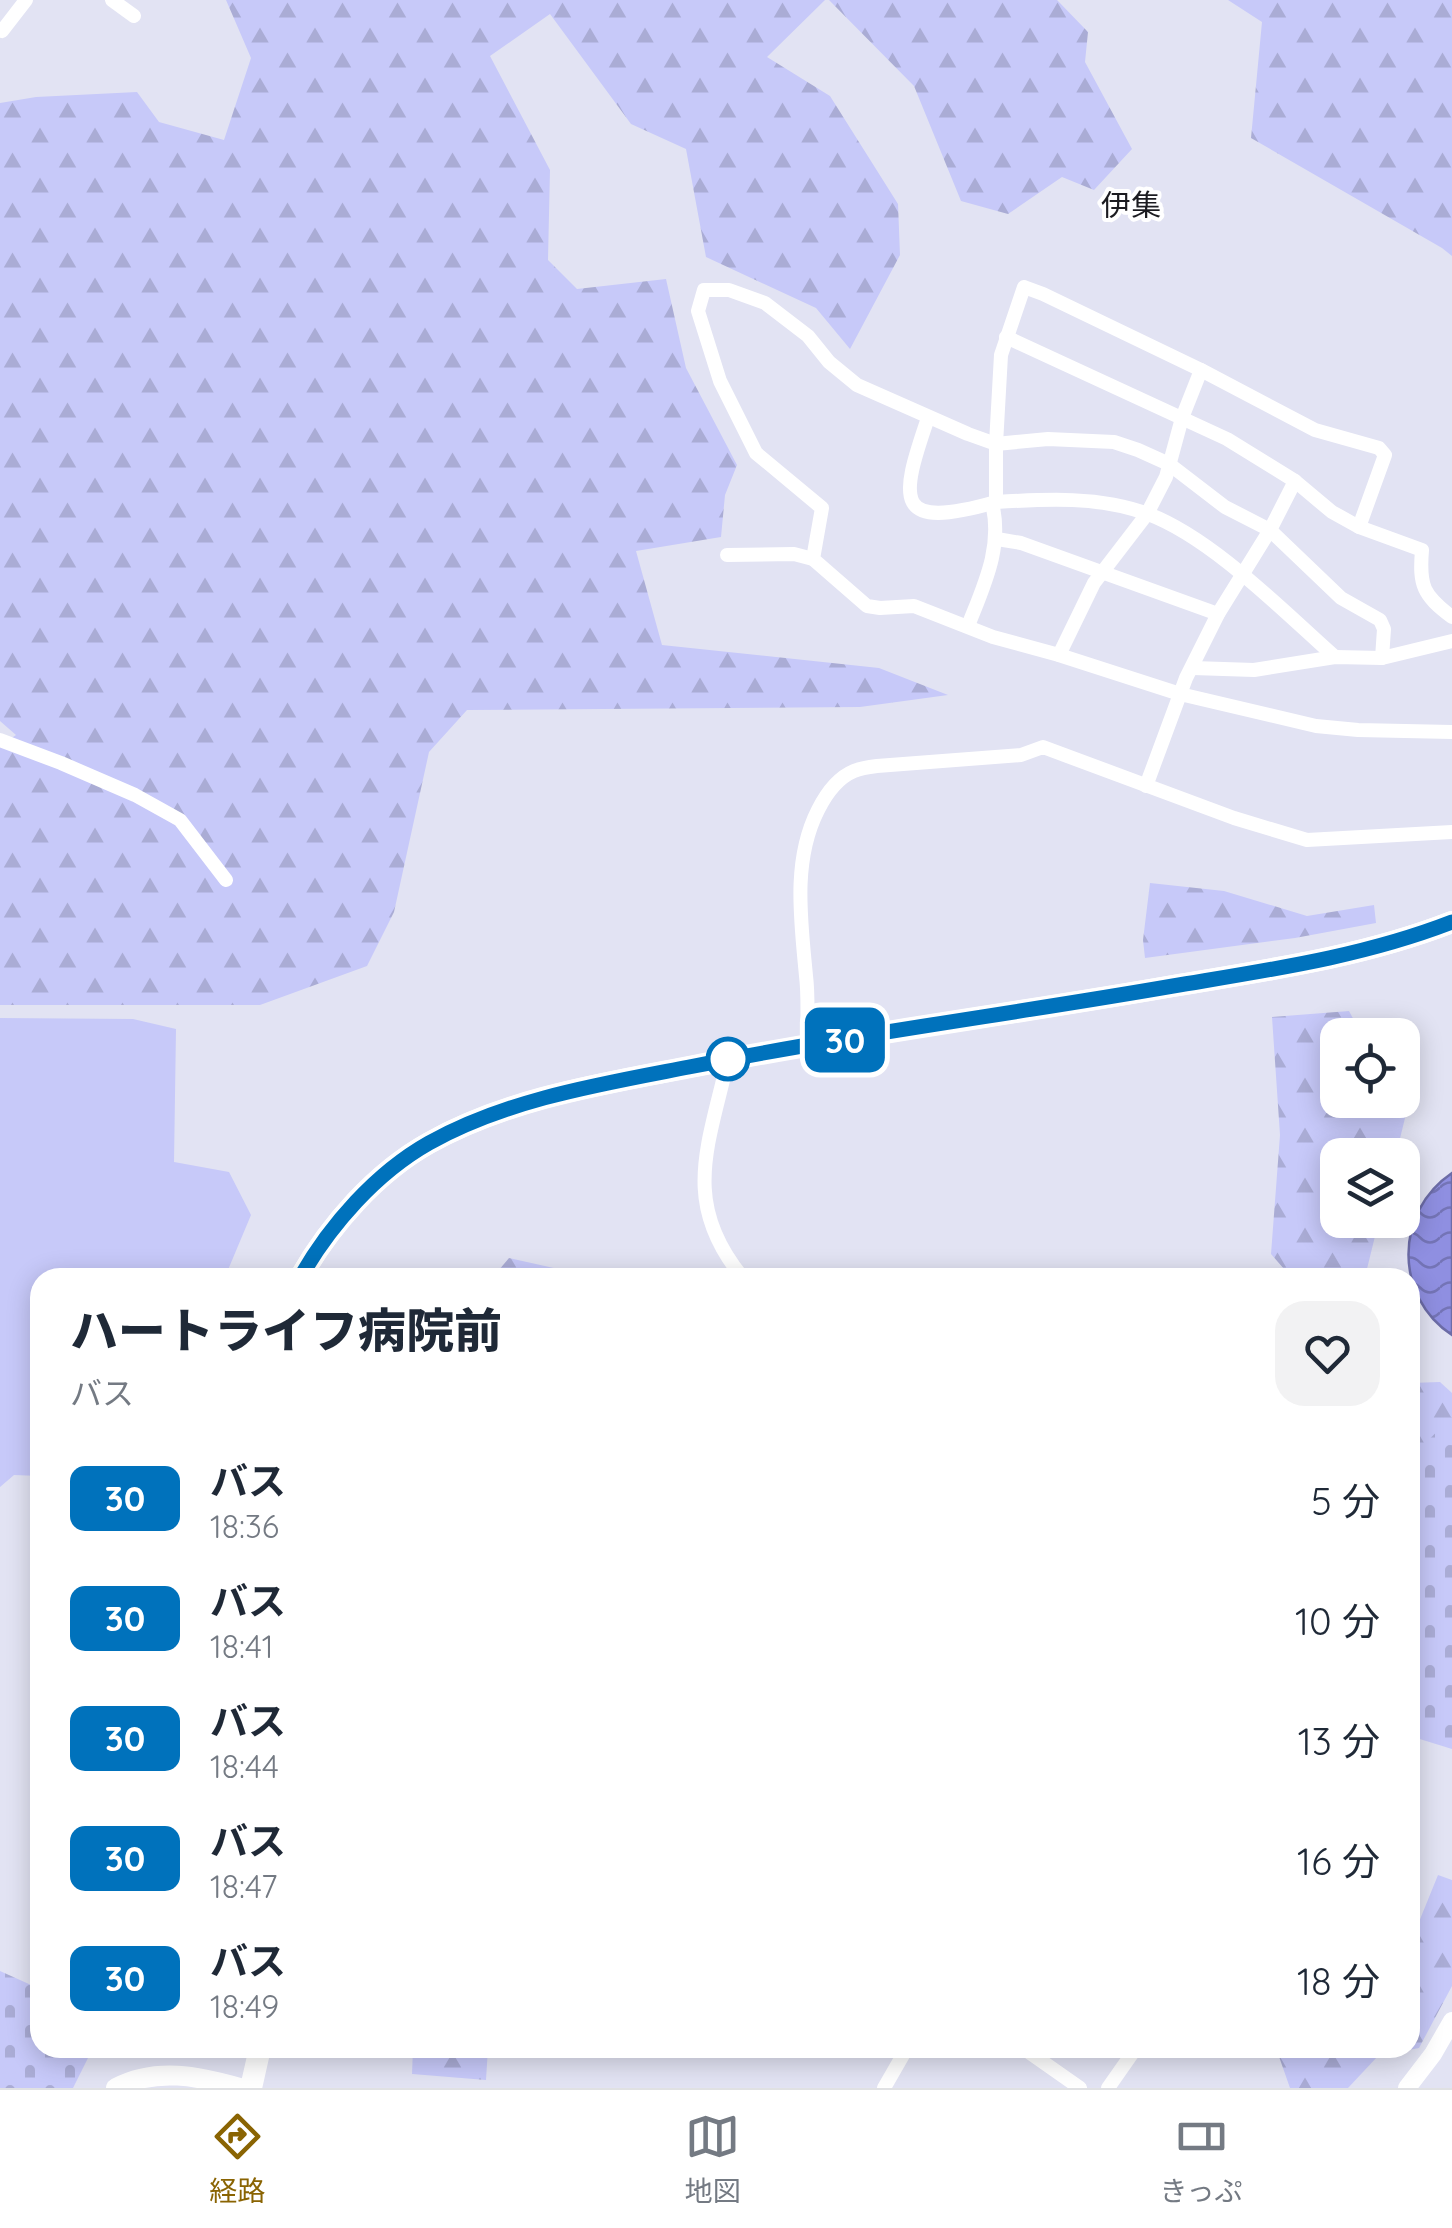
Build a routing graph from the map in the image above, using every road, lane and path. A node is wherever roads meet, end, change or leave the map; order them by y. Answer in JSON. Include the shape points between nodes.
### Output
{"nodes":[{"id":1,"x":26,"y":0,"type":"edge"},
{"id":2,"x":112,"y":0,"type":"edge"},
{"id":3,"x":134,"y":16,"type":"dead end"},
{"id":4,"x":0,"y":30,"type":"edge"},
{"id":5,"x":1006,"y":337,"type":"junction"},
{"id":6,"x":1201,"y":370,"type":"junction"},
{"id":7,"x":928,"y":418,"type":"junction"},
{"id":8,"x":1182,"y":418,"type":"junction"},
{"id":9,"x":996,"y":444,"type":"junction"},
{"id":10,"x":1169,"y":464,"type":"junction"},
{"id":11,"x":1295,"y":481,"type":"junction"},
{"id":12,"x":994,"y":502,"type":"junction"},
{"id":13,"x":1147,"y":514,"type":"junction"},
{"id":14,"x":1359,"y":528,"type":"junction"},
{"id":15,"x":1270,"y":530,"type":"junction"},
{"id":16,"x":997,"y":539,"type":"junction"},
{"id":17,"x":727,"y":555,"type":"dead end"},
{"id":18,"x":813,"y":559,"type":"junction"},
{"id":19,"x":1102,"y":573,"type":"junction"},
{"id":20,"x":1242,"y":575,"type":"junction"},
{"id":21,"x":1218,"y":614,"type":"junction"},
{"id":22,"x":1452,"y":617,"type":"edge"},
{"id":23,"x":968,"y":626,"type":"junction"},
{"id":24,"x":1452,"y":641,"type":"edge"},
{"id":25,"x":1059,"y":655,"type":"junction"},
{"id":26,"x":1335,"y":657,"type":"junction"},
{"id":27,"x":1382,"y":658,"type":"junction"},
{"id":28,"x":1193,"y":668,"type":"junction"},
{"id":29,"x":1180,"y":694,"type":"junction"},
{"id":30,"x":1452,"y":732,"type":"edge"},
{"id":31,"x":0,"y":740,"type":"edge"},
{"id":32,"x":1146,"y":786,"type":"junction"},
{"id":33,"x":1452,"y":832,"type":"edge"},
{"id":34,"x":226,"y":880,"type":"dead end"},
{"id":35,"x":1452,"y":922,"type":"edge"},
{"id":36,"x":809,"y":1046,"type":"junction"},
{"id":37,"x":728,"y":1059,"type":"junction"},
{"id":38,"x":307,"y":1268,"type":"edge"},
{"id":39,"x":736,"y":1268,"type":"edge"},
{"id":40,"x":1452,"y":2021,"type":"edge"},
{"id":41,"x":258,"y":2058,"type":"edge"},
{"id":42,"x":901,"y":2058,"type":"edge"},
{"id":43,"x":1037,"y":2058,"type":"edge"},
{"id":44,"x":1129,"y":2058,"type":"edge"},
{"id":45,"x":116,"y":2088,"type":"edge"},
{"id":46,"x":240,"y":2088,"type":"edge"},
{"id":47,"x":251,"y":2088,"type":"edge"},
{"id":48,"x":884,"y":2088,"type":"edge"},
{"id":49,"x":1080,"y":2088,"type":"edge"},
{"id":50,"x":1108,"y":2088,"type":"edge"},
{"id":51,"x":1407,"y":2088,"type":"edge"}],
"edges":[{"from":1,"to":4,"type":"street"},
{"from":2,"to":3,"type":"street"},
{"from":5,"to":6,"type":"street","via":[[1024,287]]},
{"from":5,"to":8,"type":"street"},
{"from":5,"to":9,"type":"street"},
{"from":6,"to":8,"type":"street"},
{"from":6,"to":14,"type":"street","via":[[1315,430],[1378,448],[1385,455]]},
{"from":7,"to":9,"type":"street"},
{"from":7,"to":12,"type":"street","via":[[914,456],[914,506],[934,514]]},
{"from":7,"to":18,"type":"street","via":[[856,385],[765,303],[728,290],[704,290],[698,311],[720,381],[756,454],[822,508]]},
{"from":8,"to":10,"type":"street"},
{"from":8,"to":11,"type":"street"},
{"from":9,"to":10,"type":"street","via":[[1114,442]]},
{"from":9,"to":12,"type":"street"},
{"from":10,"to":13,"type":"street"},
{"from":10,"to":15,"type":"street"},
{"from":11,"to":14,"type":"street"},
{"from":11,"to":15,"type":"street"},
{"from":12,"to":13,"type":"street","via":[[1089,501]]},
{"from":12,"to":16,"type":"street"},
{"from":13,"to":19,"type":"street"},
{"from":13,"to":20,"type":"street","via":[[1179,528]]},
{"from":14,"to":22,"type":"street","via":[[1422,550],[1424,590]]},
{"from":15,"to":20,"type":"street"},
{"from":15,"to":27,"type":"street","via":[[1341,598],[1380,620]]},
{"from":16,"to":19,"type":"street"},
{"from":16,"to":23,"type":"street"},
{"from":17,"to":18,"type":"street"},
{"from":18,"to":23,"type":"street","via":[[867,606],[914,606]]},
{"from":19,"to":21,"type":"street"},
{"from":19,"to":25,"type":"street"},
{"from":20,"to":21,"type":"street"},
{"from":20,"to":26,"type":"street"},
{"from":21,"to":28,"type":"street"},
{"from":23,"to":25,"type":"street"},
{"from":24,"to":27,"type":"street"},
{"from":25,"to":29,"type":"street"},
{"from":26,"to":27,"type":"street"},
{"from":26,"to":28,"type":"street","via":[[1254,670]]},
{"from":28,"to":29,"type":"street"},
{"from":29,"to":30,"type":"street","via":[[1316,726]]},
{"from":29,"to":32,"type":"street"},
{"from":31,"to":34,"type":"street","via":[[180,820]]},
{"from":32,"to":33,"type":"street","via":[[1307,840]]},
{"from":32,"to":36,"type":"street","via":[[1043,747],[876,766],[843,778],[826,792],[810,826],[800,871]]},
{"from":35,"to":36,"type":"highway","via":[[1368,950]]},
{"from":36,"to":37,"type":"highway"},
{"from":37,"to":38,"type":"highway","via":[[528,1102],[458,1128],[400,1162],[364,1194]]},
{"from":37,"to":39,"type":"street","via":[[705,1155],[703,1194],[713,1235]]},
{"from":40,"to":51,"type":"street"},
{"from":41,"to":47,"type":"highway"},
{"from":42,"to":48,"type":"street"},
{"from":43,"to":49,"type":"street"},
{"from":44,"to":50,"type":"street"},
{"from":45,"to":46,"type":"main road","via":[[173,2075]]}]}
